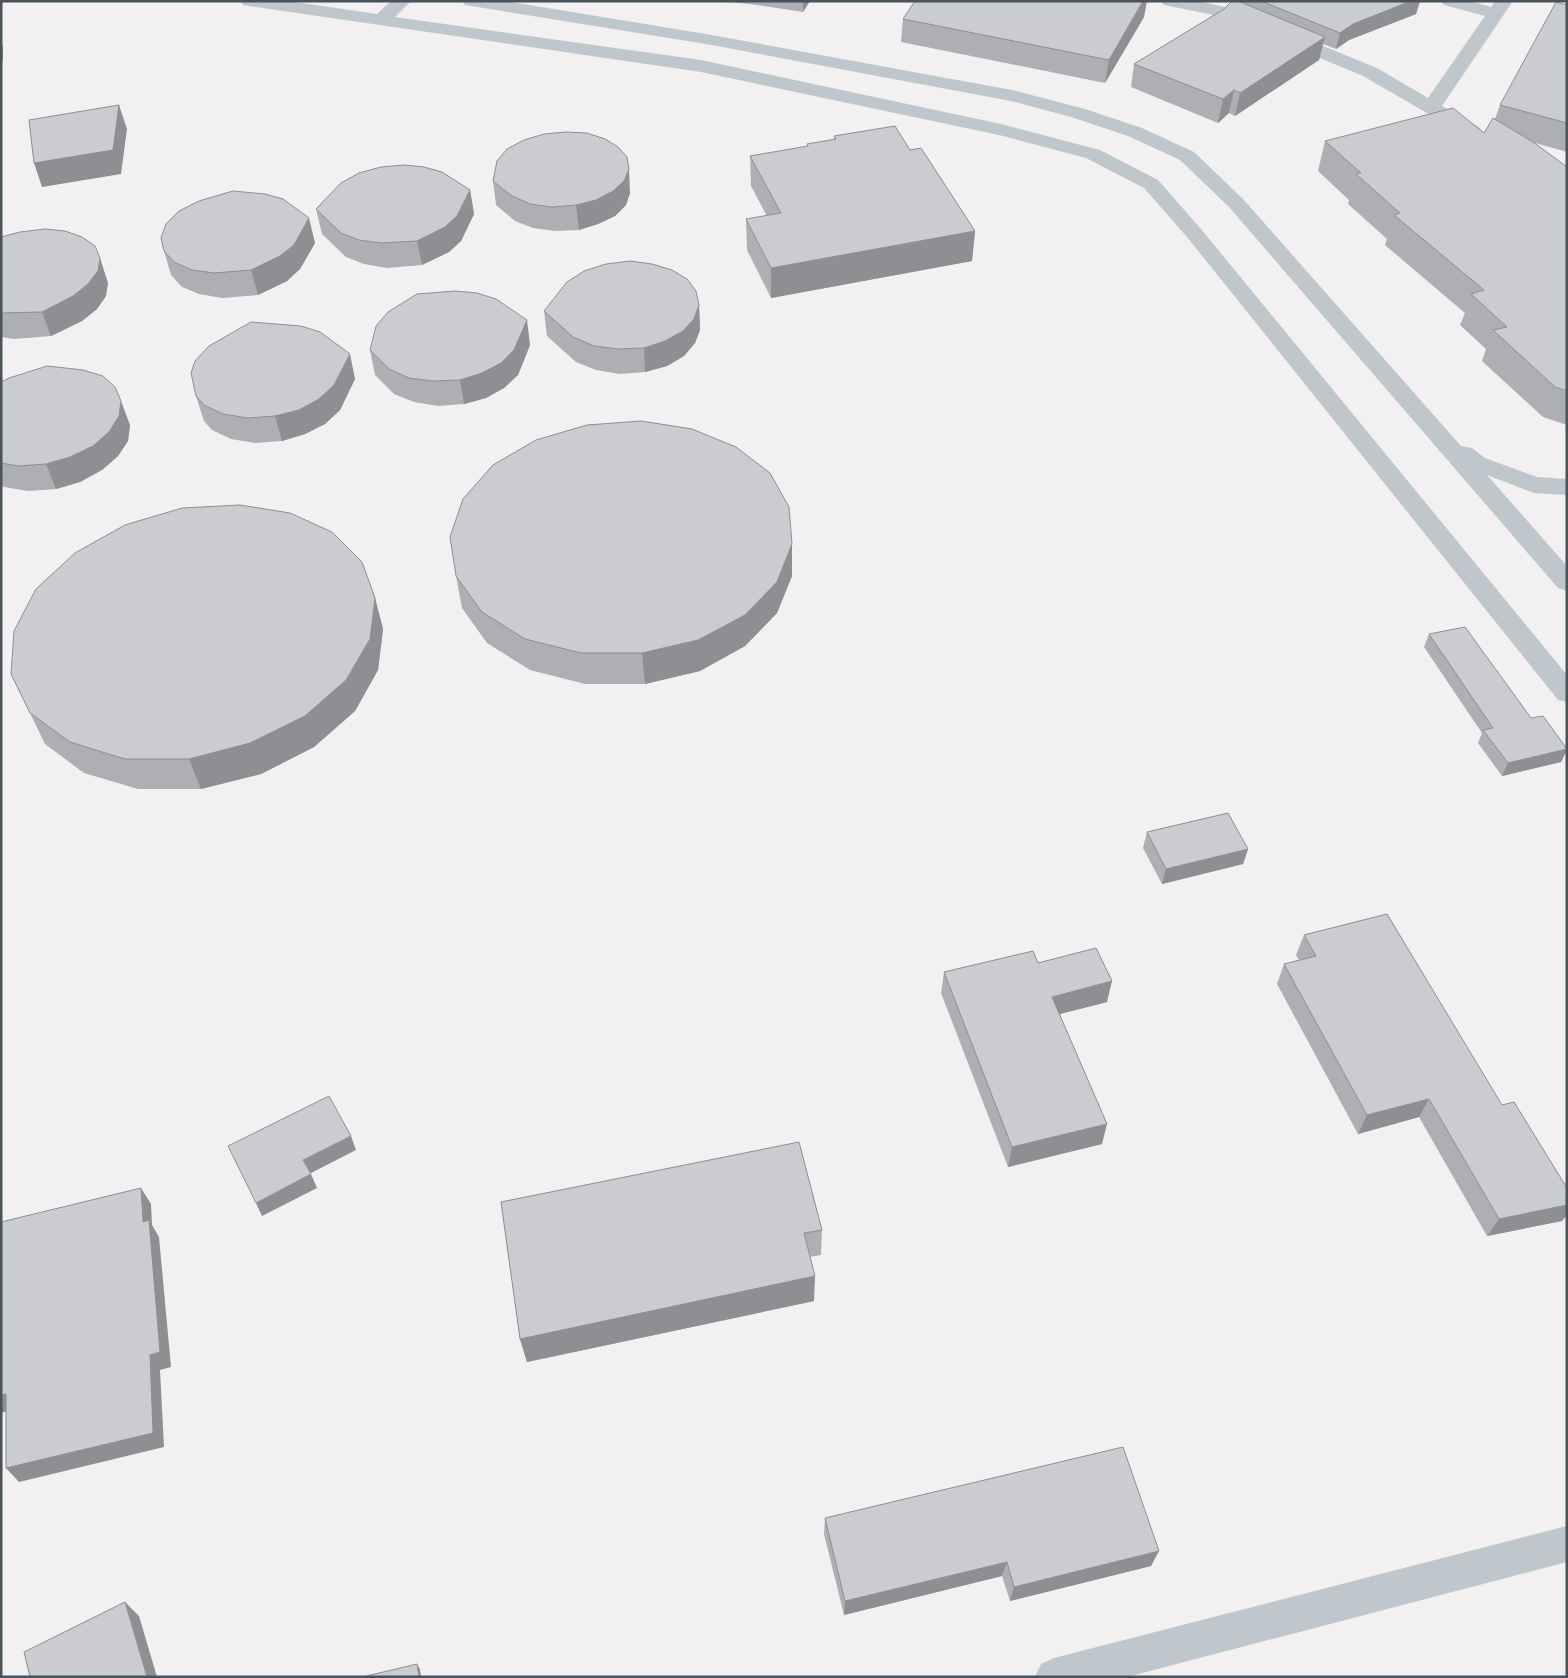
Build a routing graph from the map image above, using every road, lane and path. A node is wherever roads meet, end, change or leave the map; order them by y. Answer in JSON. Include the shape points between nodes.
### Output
{"nodes":[{"id":1,"x":249,"y":1,"type":"edge"},
{"id":2,"x":402,"y":1,"type":"edge"},
{"id":3,"x":471,"y":1,"type":"edge"},
{"id":4,"x":1170,"y":1,"type":"edge"},
{"id":5,"x":1450,"y":1,"type":"edge"},
{"id":6,"x":1228,"y":7,"type":"edge"},
{"id":7,"x":1500,"y":7,"type":"edge"},
{"id":8,"x":381,"y":20,"type":"junction"},
{"id":9,"x":1432,"y":106,"type":"junction"},
{"id":10,"x":1491,"y":142,"type":"edge"},
{"id":11,"x":1440,"y":435,"type":"junction"},
{"id":12,"x":1567,"y":487,"type":"edge"},
{"id":13,"x":1567,"y":582,"type":"edge"},
{"id":14,"x":1567,"y":693,"type":"edge"},
{"id":15,"x":1567,"y":1544,"type":"edge"},
{"id":16,"x":1054,"y":1677,"type":"edge"}],
"edges":[{"from":1,"to":8,"type":"street"},
{"from":2,"to":8,"type":"street"},
{"from":3,"to":11,"type":"street","via":[[706,39],[1012,96],[1135,132],[1187,156],[1236,203]]},
{"from":4,"to":6,"type":"street"},
{"from":5,"to":7,"type":"street"},
{"from":6,"to":9,"type":"street","via":[[1370,72]]},
{"from":7,"to":9,"type":"street"},
{"from":8,"to":14,"type":"street","via":[[701,66],[1001,130],[1093,154],[1151,184],[1200,240]]},
{"from":9,"to":10,"type":"street"},
{"from":11,"to":12,"type":"street","via":[[1478,463],[1534,486]]},
{"from":11,"to":13,"type":"street"},
{"from":15,"to":16,"type":"street"}]}
